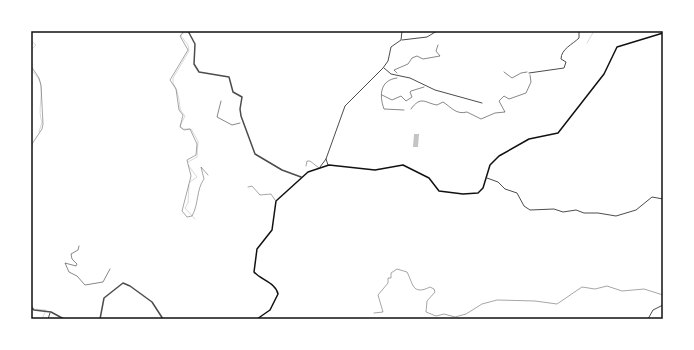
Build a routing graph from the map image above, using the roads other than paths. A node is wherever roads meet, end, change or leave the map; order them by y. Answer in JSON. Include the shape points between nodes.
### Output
{"nodes":[{"id":1,"x":184,"y":31,"type":"edge"},
{"id":2,"x":188,"y":31,"type":"edge"},
{"id":3,"x":402,"y":31,"type":"edge"},
{"id":4,"x":437,"y":31,"type":"edge"},
{"id":5,"x":579,"y":31,"type":"edge"},
{"id":6,"x":663,"y":33,"type":"edge"},
{"id":7,"x":401,"y":40,"type":"junction"},
{"id":8,"x":31,"y":47,"type":"edge"},
{"id":9,"x":31,"y":57,"type":"edge"},
{"id":10,"x":31,"y":66,"type":"edge"},
{"id":11,"x":383,"y":68,"type":"junction"},
{"id":12,"x":529,"y":73,"type":"road end"},
{"id":13,"x":482,"y":103,"type":"dead end"},
{"id":14,"x":31,"y":156,"type":"edge"},
{"id":15,"x":326,"y":159,"type":"junction"},
{"id":16,"x":329,"y":165,"type":"junction"},
{"id":17,"x":306,"y":166,"type":"dead end"},
{"id":18,"x":319,"y":168,"type":"junction"},
{"id":19,"x":208,"y":175,"type":"dead end"},
{"id":20,"x":301,"y":177,"type":"junction"},
{"id":21,"x":486,"y":178,"type":"junction"},
{"id":22,"x":248,"y":187,"type":"dead end"},
{"id":23,"x":663,"y":199,"type":"edge"},
{"id":24,"x":276,"y":202,"type":"junction"},
{"id":25,"x":663,"y":295,"type":"edge"},
{"id":26,"x":663,"y":305,"type":"edge"},
{"id":27,"x":31,"y":307,"type":"edge"},
{"id":28,"x":51,"y":312,"type":"junction"},
{"id":29,"x":374,"y":313,"type":"dead end"},
{"id":30,"x":48,"y":319,"type":"edge"},
{"id":31,"x":64,"y":319,"type":"edge"},
{"id":32,"x":100,"y":319,"type":"edge"},
{"id":33,"x":163,"y":319,"type":"edge"},
{"id":34,"x":257,"y":319,"type":"edge"},
{"id":35,"x":648,"y":319,"type":"edge"}],
"edges":[{"from":1,"to":19,"type":"lane","via":[[180,36],[188,50],[170,80],[176,89],[179,110],[183,116],[180,127],[190,130],[197,144],[196,155],[187,160],[191,176],[182,211],[187,217],[193,214],[199,195],[199,185],[204,179],[201,167]]},
{"from":2,"to":20,"type":"street","via":[[195,44],[194,64],[197,70],[203,74],[229,77],[233,92],[242,97],[241,116],[255,154],[282,170]]},
{"from":3,"to":7,"type":"street"},
{"from":4,"to":7,"type":"street","via":[[427,37]]},
{"from":5,"to":12,"type":"street","via":[[579,38],[567,47],[561,56],[566,62],[564,68]]},
{"from":6,"to":21,"type":"main road","via":[[619,46],[608,68],[558,133],[529,139],[499,156],[490,165]]},
{"from":7,"to":11,"type":"street","via":[[391,47],[388,61]]},
{"from":8,"to":9,"type":"lane"},
{"from":10,"to":14,"type":"lane","via":[[40,78],[43,119],[42,129],[32,144]]},
{"from":11,"to":13,"type":"street","via":[[391,74],[437,91]]},
{"from":11,"to":15,"type":"street","via":[[345,106]]},
{"from":15,"to":16,"type":"street"},
{"from":15,"to":18,"type":"street"},
{"from":16,"to":18,"type":"main road"},
{"from":16,"to":21,"type":"main road","via":[[375,170],[406,166],[429,178],[439,191],[463,194],[478,193],[483,188]]},
{"from":17,"to":18,"type":"lane","via":[[307,161],[310,161]]},
{"from":18,"to":20,"type":"main road"},
{"from":20,"to":24,"type":"main road"},
{"from":21,"to":23,"type":"street","via":[[498,182],[506,190],[517,193],[524,206],[530,210],[573,210],[616,216],[636,210],[652,196]]},
{"from":22,"to":24,"type":"lane","via":[[252,186],[260,195],[271,194]]},
{"from":24,"to":34,"type":"main road","via":[[272,230],[259,244],[254,267],[257,276],[274,286],[278,294],[270,310]]},
{"from":25,"to":29,"type":"lane","via":[[644,290],[622,291],[607,286],[595,289],[582,287],[555,305],[535,301],[497,300],[454,317],[446,314],[432,316],[426,312],[426,304],[435,292],[434,289],[417,289],[412,285],[407,272],[397,269],[391,273],[391,278],[388,278],[388,283],[378,296],[383,312]]},
{"from":26,"to":35,"type":"street","via":[[653,310]]},
{"from":27,"to":28,"type":"street","via":[[34,310]]},
{"from":28,"to":30,"type":"street"},
{"from":28,"to":31,"type":"street"},
{"from":32,"to":33,"type":"street","via":[[104,298],[123,283],[152,302]]}]}
